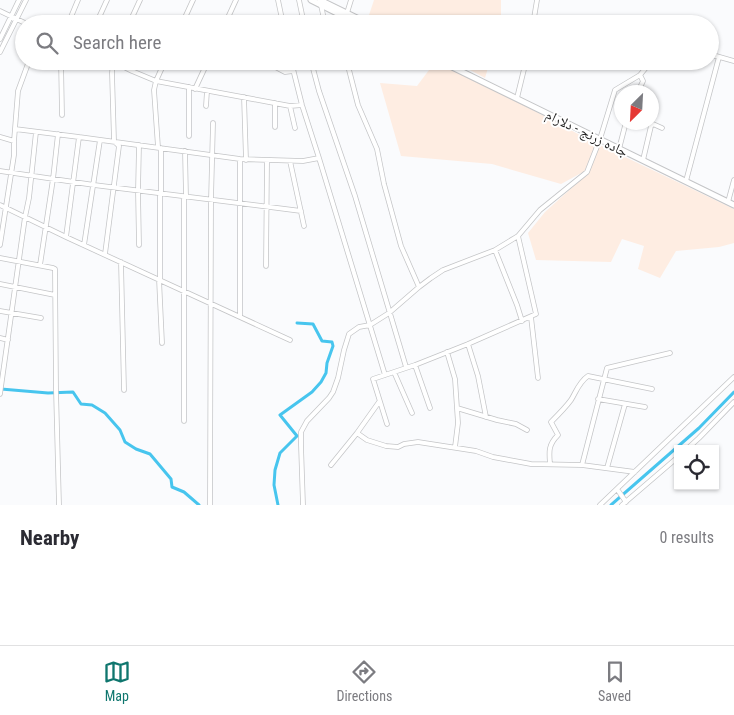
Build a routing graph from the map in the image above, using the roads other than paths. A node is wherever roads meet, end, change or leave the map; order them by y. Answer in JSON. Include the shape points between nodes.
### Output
{"nodes":[{"id":1,"x":19,"y":0,"type":"edge"},
{"id":2,"x":26,"y":0,"type":"edge"},
{"id":3,"x":78,"y":0,"type":"edge"},
{"id":4,"x":107,"y":0,"type":"edge"},
{"id":5,"x":140,"y":0,"type":"edge"},
{"id":6,"x":193,"y":0,"type":"edge"},
{"id":7,"x":236,"y":0,"type":"edge"},
{"id":8,"x":278,"y":0,"type":"edge"},
{"id":9,"x":300,"y":0,"type":"edge"},
{"id":10,"x":311,"y":0,"type":"edge"},
{"id":11,"x":351,"y":0,"type":"edge"},
{"id":12,"x":537,"y":0,"type":"edge"},
{"id":13,"x":320,"y":3,"type":"edge"},
{"id":14,"x":0,"y":11,"type":"edge"},
{"id":15,"x":347,"y":13,"type":"junction"},
{"id":16,"x":18,"y":15,"type":"edge"},
{"id":17,"x":72,"y":15,"type":"edge"},
{"id":18,"x":100,"y":15,"type":"edge"},
{"id":19,"x":133,"y":15,"type":"edge"},
{"id":20,"x":186,"y":15,"type":"edge"},
{"id":21,"x":229,"y":15,"type":"edge"},
{"id":22,"x":281,"y":15,"type":"edge"},
{"id":23,"x":302,"y":15,"type":"edge"},
{"id":24,"x":342,"y":15,"type":"edge"},
{"id":25,"x":351,"y":15,"type":"edge"},
{"id":26,"x":534,"y":15,"type":"edge"},
{"id":27,"x":11,"y":17,"type":"junction"},
{"id":28,"x":15,"y":19,"type":"edge"},
{"id":29,"x":15,"y":21,"type":"edge"},
{"id":30,"x":0,"y":39,"type":"edge"},
{"id":31,"x":0,"y":52,"type":"edge"},
{"id":32,"x":719,"y":57,"type":"edge"},
{"id":33,"x":734,"y":61,"type":"edge"},
{"id":34,"x":26,"y":70,"type":"edge"},
{"id":35,"x":61,"y":70,"type":"edge"},
{"id":36,"x":112,"y":70,"type":"edge"},
{"id":37,"x":131,"y":70,"type":"edge"},
{"id":38,"x":161,"y":70,"type":"edge"},
{"id":39,"x":204,"y":70,"type":"edge"},
{"id":40,"x":282,"y":70,"type":"edge"},
{"id":41,"x":313,"y":70,"type":"edge"},
{"id":42,"x":349,"y":70,"type":"edge"},
{"id":43,"x":459,"y":70,"type":"edge"},
{"id":44,"x":524,"y":70,"type":"edge"},
{"id":45,"x":644,"y":70,"type":"edge"},
{"id":46,"x":716,"y":70,"type":"edge"},
{"id":47,"x":293,"y":71,"type":"joint"},
{"id":48,"x":640,"y":75,"type":"junction"},
{"id":49,"x":156,"y":81,"type":"junction"},
{"id":50,"x":641,"y":85,"type":"edge"},
{"id":51,"x":189,"y":87,"type":"junction"},
{"id":52,"x":195,"y":88,"type":"junction"},
{"id":53,"x":207,"y":91,"type":"junction"},
{"id":54,"x":244,"y":97,"type":"junction"},
{"id":55,"x":517,"y":98,"type":"junction"},
{"id":56,"x":275,"y":103,"type":"junction"},
{"id":57,"x":302,"y":105,"type":"junction"},
{"id":58,"x":206,"y":106,"type":"dead end"},
{"id":59,"x":290,"y":106,"type":"junction"},
{"id":60,"x":62,"y":115,"type":"dead end"},
{"id":61,"x":214,"y":123,"type":"dead end"},
{"id":62,"x":275,"y":127,"type":"dead end"},
{"id":63,"x":295,"y":128,"type":"dead end"},
{"id":64,"x":662,"y":128,"type":"dead end"},
{"id":65,"x":15,"y":129,"type":"junction"},
{"id":66,"x":624,"y":130,"type":"edge"},
{"id":67,"x":36,"y":132,"type":"junction"},
{"id":68,"x":58,"y":134,"type":"junction"},
{"id":69,"x":189,"y":136,"type":"dead end"},
{"id":70,"x":0,"y":137,"type":"edge"},
{"id":71,"x":79,"y":137,"type":"junction"},
{"id":72,"x":600,"y":139,"type":"junction"},
{"id":73,"x":100,"y":140,"type":"junction"},
{"id":74,"x":14,"y":141,"type":"junction"},
{"id":75,"x":114,"y":142,"type":"junction"},
{"id":76,"x":139,"y":145,"type":"junction"},
{"id":77,"x":159,"y":148,"type":"junction"},
{"id":78,"x":620,"y":149,"type":"junction"},
{"id":79,"x":185,"y":151,"type":"junction"},
{"id":80,"x":212,"y":155,"type":"junction"},
{"id":81,"x":319,"y":158,"type":"junction"},
{"id":82,"x":240,"y":159,"type":"junction"},
{"id":83,"x":246,"y":160,"type":"junction"},
{"id":84,"x":643,"y":160,"type":"junction"},
{"id":85,"x":267,"y":161,"type":"junction"},
{"id":86,"x":290,"y":161,"type":"junction"},
{"id":87,"x":0,"y":172,"type":"edge"},
{"id":88,"x":10,"y":172,"type":"junction"},
{"id":89,"x":31,"y":177,"type":"junction"},
{"id":90,"x":53,"y":179,"type":"junction"},
{"id":91,"x":734,"y":180,"type":"edge"},
{"id":92,"x":686,"y":181,"type":"junction"},
{"id":93,"x":73,"y":182,"type":"junction"},
{"id":94,"x":94,"y":185,"type":"junction"},
{"id":95,"x":113,"y":187,"type":"junction"},
{"id":96,"x":138,"y":191,"type":"junction"},
{"id":97,"x":160,"y":194,"type":"junction"},
{"id":98,"x":185,"y":197,"type":"junction"},
{"id":99,"x":211,"y":200,"type":"junction"},
{"id":100,"x":239,"y":204,"type":"junction"},
{"id":101,"x":731,"y":204,"type":"edge"},
{"id":102,"x":0,"y":205,"type":"edge"},
{"id":103,"x":267,"y":206,"type":"junction"},
{"id":104,"x":6,"y":208,"type":"junction"},
{"id":105,"x":301,"y":211,"type":"junction"},
{"id":106,"x":25,"y":218,"type":"junction"},
{"id":107,"x":304,"y":226,"type":"dead end"},
{"id":108,"x":46,"y":227,"type":"junction"},
{"id":109,"x":518,"y":236,"type":"junction"},
{"id":110,"x":66,"y":237,"type":"junction"},
{"id":111,"x":0,"y":244,"type":"edge"},
{"id":112,"x":139,"y":244,"type":"dead end"},
{"id":113,"x":84,"y":245,"type":"junction"},
{"id":114,"x":495,"y":250,"type":"junction"},
{"id":115,"x":105,"y":254,"type":"junction"},
{"id":116,"x":0,"y":258,"type":"edge"},
{"id":117,"x":19,"y":262,"type":"junction"},
{"id":118,"x":121,"y":262,"type":"junction"},
{"id":119,"x":40,"y":265,"type":"junction"},
{"id":120,"x":266,"y":266,"type":"dead end"},
{"id":121,"x":160,"y":280,"type":"junction"},
{"id":122,"x":0,"y":284,"type":"edge"},
{"id":123,"x":419,"y":287,"type":"junction"},
{"id":124,"x":15,"y":288,"type":"junction"},
{"id":125,"x":184,"y":291,"type":"junction"},
{"id":126,"x":56,"y":295,"type":"junction"},
{"id":127,"x":211,"y":303,"type":"junction"},
{"id":128,"x":0,"y":312,"type":"edge"},
{"id":129,"x":389,"y":313,"type":"junction"},
{"id":130,"x":11,"y":314,"type":"junction"},
{"id":131,"x":240,"y":317,"type":"junction"},
{"id":132,"x":531,"y":317,"type":"junction"},
{"id":133,"x":41,"y":318,"type":"dead end"},
{"id":134,"x":522,"y":321,"type":"junction"},
{"id":135,"x":370,"y":325,"type":"junction"},
{"id":136,"x":0,"y":338,"type":"edge"},
{"id":137,"x":8,"y":340,"type":"junction"},
{"id":138,"x":290,"y":340,"type":"dead end"},
{"id":139,"x":162,"y":343,"type":"dead end"},
{"id":140,"x":468,"y":344,"type":"junction"},
{"id":141,"x":447,"y":352,"type":"junction"},
{"id":142,"x":670,"y":353,"type":"dead end"},
{"id":143,"x":415,"y":365,"type":"junction"},
{"id":144,"x":406,"y":368,"type":"junction"},
{"id":145,"x":394,"y":372,"type":"junction"},
{"id":146,"x":385,"y":375,"type":"junction"},
{"id":147,"x":734,"y":377,"type":"edge"},
{"id":148,"x":538,"y":378,"type":"dead end"},
{"id":149,"x":603,"y":379,"type":"junction"},
{"id":150,"x":1,"y":388,"type":"edge"},
{"id":151,"x":652,"y":389,"type":"dead end"},
{"id":152,"x":124,"y":390,"type":"dead end"},
{"id":153,"x":598,"y":398,"type":"junction"},
{"id":154,"x":380,"y":402,"type":"junction"},
{"id":155,"x":734,"y":402,"type":"edge"},
{"id":156,"x":625,"y":404,"type":"junction"},
{"id":157,"x":430,"y":408,"type":"dead end"},
{"id":158,"x":456,"y":408,"type":"junction"},
{"id":159,"x":645,"y":408,"type":"dead end"},
{"id":160,"x":412,"y":413,"type":"dead end"},
{"id":161,"x":486,"y":417,"type":"junction"},
{"id":162,"x":184,"y":421,"type":"dead end"},
{"id":163,"x":387,"y":424,"type":"dead end"},
{"id":164,"x":527,"y":430,"type":"dead end"},
{"id":165,"x":357,"y":433,"type":"junction"},
{"id":166,"x":691,"y":445,"type":"edge"},
{"id":167,"x":455,"y":447,"type":"junction"},
{"id":168,"x":674,"y":460,"type":"edge"},
{"id":169,"x":550,"y":464,"type":"junction"},
{"id":170,"x":582,"y":465,"type":"junction"},
{"id":171,"x":331,"y":466,"type":"dead end"},
{"id":172,"x":607,"y":468,"type":"junction"},
{"id":173,"x":635,"y":472,"type":"junction"},
{"id":174,"x":617,"y":490,"type":"junction"},
{"id":175,"x":624,"y":503,"type":"edge"},
{"id":176,"x":59,"y":505,"type":"edge"},
{"id":177,"x":210,"y":505,"type":"edge"},
{"id":178,"x":303,"y":505,"type":"edge"},
{"id":179,"x":600,"y":505,"type":"edge"}],
"edges":[{"from":1,"to":27,"type":"street"},
{"from":2,"to":16,"type":"street"},
{"from":3,"to":17,"type":"street"},
{"from":4,"to":18,"type":"street"},
{"from":5,"to":19,"type":"street"},
{"from":6,"to":20,"type":"street"},
{"from":7,"to":21,"type":"street"},
{"from":8,"to":22,"type":"street"},
{"from":9,"to":23,"type":"street"},
{"from":10,"to":13,"type":"highway"},
{"from":11,"to":15,"type":"street"},
{"from":12,"to":26,"type":"street"},
{"from":13,"to":15,"type":"highway"},
{"from":13,"to":24,"type":"highway"},
{"from":14,"to":27,"type":"street"},
{"from":15,"to":25,"type":"highway"},
{"from":27,"to":28,"type":"street"},
{"from":27,"to":30,"type":"street"},
{"from":29,"to":31,"type":"street"},
{"from":32,"to":33,"type":"street"},
{"from":34,"to":65,"type":"street","via":[[18,91]]},
{"from":35,"to":60,"type":"street"},
{"from":36,"to":75,"type":"street"},
{"from":37,"to":49,"type":"street"},
{"from":38,"to":49,"type":"street"},
{"from":39,"to":52,"type":"street"},
{"from":40,"to":47,"type":"street"},
{"from":41,"to":129,"type":"street"},
{"from":42,"to":123,"type":"street","via":[[358,105],[378,149],[401,246]]},
{"from":43,"to":55,"type":"highway","name":"جاده زرنج - دلارام"},
{"from":44,"to":55,"type":"street"},
{"from":45,"to":48,"type":"street"},
{"from":46,"to":92,"type":"street"},
{"from":47,"to":57,"type":"street"},
{"from":48,"to":50,"type":"street"},
{"from":48,"to":72,"type":"street","via":[[615,90]]},
{"from":49,"to":51,"type":"street"},
{"from":49,"to":77,"type":"street"},
{"from":51,"to":52,"type":"street"},
{"from":51,"to":69,"type":"street"},
{"from":52,"to":53,"type":"street"},
{"from":53,"to":54,"type":"street"},
{"from":53,"to":58,"type":"street"},
{"from":54,"to":56,"type":"street"},
{"from":54,"to":83,"type":"street"},
{"from":55,"to":72,"type":"highway","name":"جاده زرنج - دلارام"},
{"from":56,"to":59,"type":"street"},
{"from":56,"to":62,"type":"street"},
{"from":57,"to":59,"type":"street"},
{"from":57,"to":81,"type":"street"},
{"from":59,"to":63,"type":"street"},
{"from":61,"to":80,"type":"street"},
{"from":64,"to":84,"type":"street","via":[[651,126]]},
{"from":65,"to":67,"type":"street"},
{"from":65,"to":74,"type":"street"},
{"from":66,"to":78,"type":"street"},
{"from":67,"to":68,"type":"street"},
{"from":67,"to":89,"type":"street"},
{"from":68,"to":71,"type":"street"},
{"from":68,"to":90,"type":"street"},
{"from":70,"to":74,"type":"street"},
{"from":71,"to":73,"type":"street"},
{"from":71,"to":93,"type":"street"},
{"from":72,"to":78,"type":"highway","name":"جاده زرنج - دلارام"},
{"from":72,"to":109,"type":"street","via":[[587,172],[540,210]]},
{"from":73,"to":75,"type":"street"},
{"from":73,"to":94,"type":"street"},
{"from":74,"to":88,"type":"street"},
{"from":75,"to":76,"type":"street"},
{"from":75,"to":95,"type":"street","via":[[119,146]]},
{"from":76,"to":77,"type":"street"},
{"from":76,"to":96,"type":"street"},
{"from":77,"to":79,"type":"street"},
{"from":77,"to":97,"type":"street"},
{"from":78,"to":84,"type":"highway","name":"جاده زرنج - دلارام"},
{"from":79,"to":80,"type":"street"},
{"from":79,"to":98,"type":"street"},
{"from":80,"to":82,"type":"street"},
{"from":80,"to":99,"type":"street"},
{"from":81,"to":86,"type":"street"},
{"from":81,"to":135,"type":"street"},
{"from":82,"to":83,"type":"street"},
{"from":82,"to":100,"type":"street"},
{"from":83,"to":85,"type":"street"},
{"from":84,"to":92,"type":"highway","name":"جاده زرنج - دلارام"},
{"from":85,"to":86,"type":"street"},
{"from":85,"to":103,"type":"street"},
{"from":86,"to":105,"type":"street"},
{"from":87,"to":88,"type":"street"},
{"from":88,"to":89,"type":"street"},
{"from":88,"to":104,"type":"street"},
{"from":89,"to":90,"type":"street"},
{"from":89,"to":106,"type":"street"},
{"from":90,"to":93,"type":"street"},
{"from":90,"to":108,"type":"street"},
{"from":91,"to":101,"type":"street"},
{"from":92,"to":101,"type":"highway","name":"جاده زرنج - دلارام"},
{"from":93,"to":94,"type":"street"},
{"from":93,"to":110,"type":"street"},
{"from":94,"to":95,"type":"street"},
{"from":94,"to":113,"type":"street"},
{"from":95,"to":96,"type":"street"},
{"from":95,"to":115,"type":"street"},
{"from":96,"to":97,"type":"street"},
{"from":96,"to":112,"type":"street"},
{"from":97,"to":98,"type":"street"},
{"from":97,"to":121,"type":"street"},
{"from":98,"to":99,"type":"street"},
{"from":98,"to":125,"type":"street"},
{"from":99,"to":100,"type":"street"},
{"from":99,"to":127,"type":"street"},
{"from":100,"to":103,"type":"street"},
{"from":100,"to":131,"type":"street"},
{"from":102,"to":104,"type":"street"},
{"from":103,"to":105,"type":"street"},
{"from":103,"to":120,"type":"street"},
{"from":104,"to":106,"type":"street"},
{"from":104,"to":111,"type":"street"},
{"from":105,"to":107,"type":"street"},
{"from":106,"to":108,"type":"street"},
{"from":106,"to":117,"type":"street"},
{"from":108,"to":110,"type":"street"},
{"from":108,"to":119,"type":"street"},
{"from":109,"to":114,"type":"street"},
{"from":109,"to":132,"type":"street","via":[[536,313]]},
{"from":110,"to":113,"type":"street"},
{"from":113,"to":115,"type":"street"},
{"from":114,"to":123,"type":"street","via":[[443,270]]},
{"from":114,"to":134,"type":"street"},
{"from":115,"to":118,"type":"street"},
{"from":116,"to":117,"type":"street"},
{"from":117,"to":119,"type":"street"},
{"from":117,"to":124,"type":"street"},
{"from":118,"to":121,"type":"street"},
{"from":118,"to":152,"type":"street"},
{"from":119,"to":126,"type":"street","via":[[55,269]]},
{"from":121,"to":125,"type":"street"},
{"from":121,"to":139,"type":"street"},
{"from":122,"to":124,"type":"street"},
{"from":123,"to":129,"type":"street"},
{"from":124,"to":126,"type":"street"},
{"from":124,"to":130,"type":"street"},
{"from":125,"to":127,"type":"street"},
{"from":125,"to":162,"type":"street"},
{"from":126,"to":176,"type":"street"},
{"from":127,"to":131,"type":"street"},
{"from":127,"to":177,"type":"street"},
{"from":128,"to":130,"type":"street"},
{"from":129,"to":135,"type":"street"},
{"from":129,"to":144,"type":"street"},
{"from":130,"to":133,"type":"street"},
{"from":130,"to":137,"type":"street"},
{"from":131,"to":138,"type":"street"},
{"from":132,"to":134,"type":"street"},
{"from":132,"to":148,"type":"street"},
{"from":134,"to":140,"type":"street"},
{"from":135,"to":146,"type":"street"},
{"from":135,"to":178,"type":"street","via":[[349,334],[333,392],[301,432]]},
{"from":136,"to":137,"type":"street"},
{"from":137,"to":150,"type":"street"},
{"from":140,"to":141,"type":"street"},
{"from":140,"to":161,"type":"street"},
{"from":141,"to":143,"type":"street"},
{"from":141,"to":158,"type":"street","via":[[455,379]]},
{"from":142,"to":149,"type":"street","via":[[607,368]]},
{"from":143,"to":144,"type":"street"},
{"from":143,"to":157,"type":"street"},
{"from":144,"to":145,"type":"street"},
{"from":145,"to":146,"type":"street"},
{"from":145,"to":160,"type":"street"},
{"from":146,"to":154,"type":"street","via":[[373,379]]},
{"from":147,"to":173,"type":"street"},
{"from":149,"to":151,"type":"street"},
{"from":149,"to":153,"type":"street"},
{"from":149,"to":169,"type":"street","via":[[588,376],[583,380],[572,399],[550,422],[558,435],[549,451]]},
{"from":153,"to":156,"type":"street"},
{"from":153,"to":170,"type":"street"},
{"from":154,"to":163,"type":"street"},
{"from":154,"to":165,"type":"street"},
{"from":155,"to":166,"type":"street"},
{"from":156,"to":159,"type":"street"},
{"from":156,"to":172,"type":"street"},
{"from":158,"to":161,"type":"street"},
{"from":158,"to":167,"type":"street"},
{"from":161,"to":164,"type":"street"},
{"from":165,"to":167,"type":"street","via":[[386,446],[418,442]]},
{"from":165,"to":171,"type":"street"},
{"from":167,"to":169,"type":"street","via":[[531,464]]},
{"from":168,"to":175,"type":"street"},
{"from":169,"to":170,"type":"street"},
{"from":170,"to":172,"type":"street"},
{"from":172,"to":173,"type":"street"},
{"from":173,"to":174,"type":"street"},
{"from":174,"to":175,"type":"street"},
{"from":174,"to":179,"type":"street"}]}
